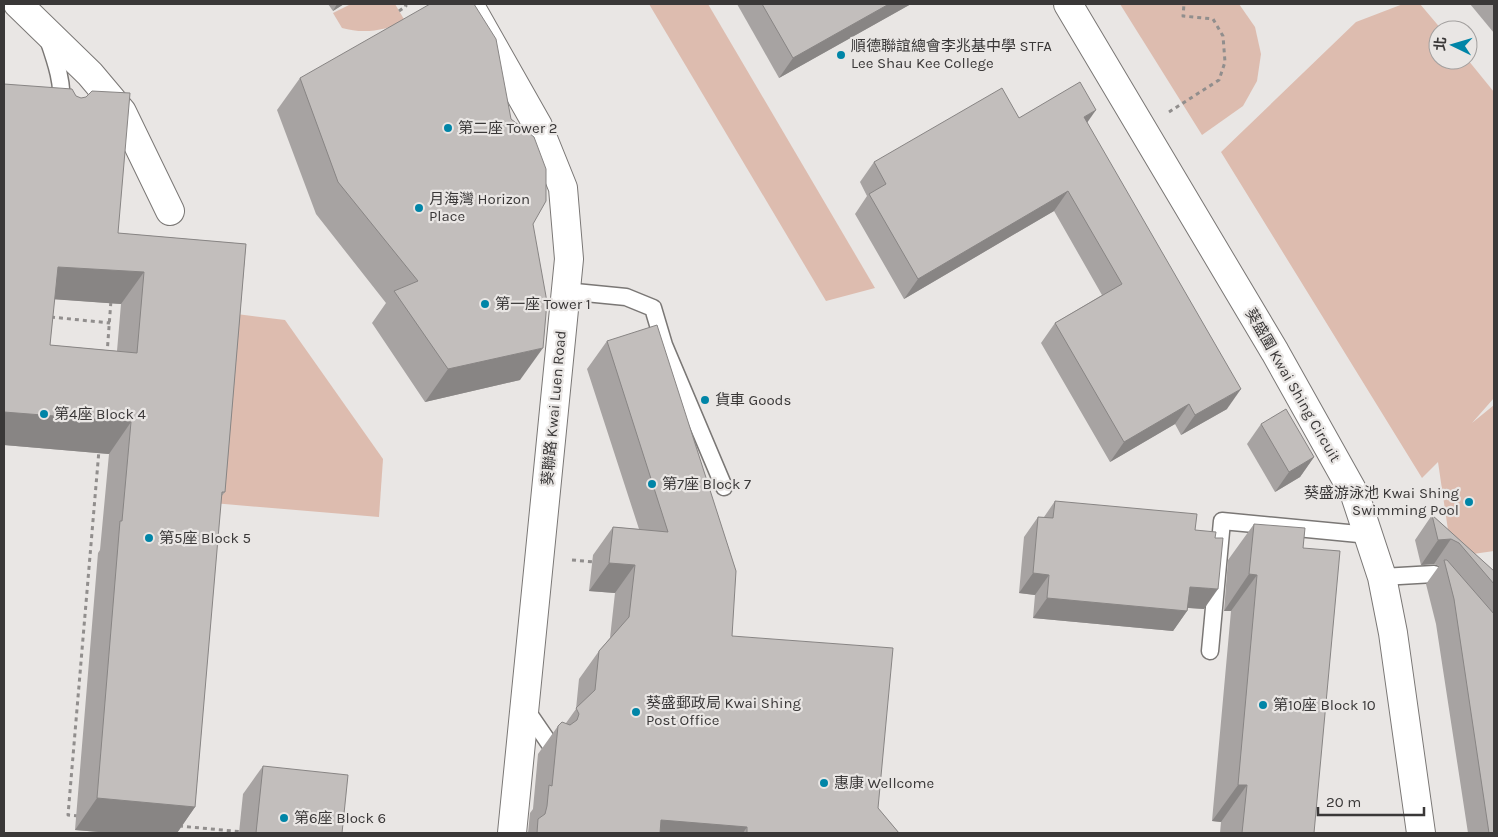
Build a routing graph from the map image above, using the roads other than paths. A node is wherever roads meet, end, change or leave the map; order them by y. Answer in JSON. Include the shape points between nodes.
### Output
{"nodes":[{"id":1,"x":18,"y":4,"type":"edge"},
{"id":2,"x":469,"y":4,"type":"edge"},
{"id":3,"x":1068,"y":4,"type":"edge"},
{"id":4,"x":45,"y":30,"type":"junction"},
{"id":5,"x":60,"y":120,"type":"edge"},
{"id":6,"x":170,"y":211,"type":"dead end"},
{"id":7,"x":565,"y":291,"type":"junction"},
{"id":8,"x":724,"y":487,"type":"dead end"},
{"id":9,"x":1369,"y":535,"type":"junction"},
{"id":10,"x":1382,"y":578,"type":"junction"},
{"id":11,"x":1460,"y":604,"type":"edge"},
{"id":12,"x":1210,"y":651,"type":"dead end"},
{"id":13,"x":525,"y":708,"type":"junction"},
{"id":14,"x":549,"y":744,"type":"dead end"},
{"id":15,"x":512,"y":833,"type":"edge"},
{"id":16,"x":1421,"y":833,"type":"edge"}],
"edges":[{"from":1,"to":4,"type":"street"},
{"from":2,"to":7,"type":"street","name":"葵聯路 Kwai Luen Road","via":[[538,126],[563,188],[569,259]]},
{"from":3,"to":9,"type":"street","name":"葵盛圍 Kwai Shing Circuit","via":[[1275,352],[1355,495]]},
{"from":4,"to":5,"type":"lane","via":[[63,96]]},
{"from":4,"to":6,"type":"street","via":[[90,74],[122,112]]},
{"from":7,"to":8,"type":"lane","via":[[626,297],[653,308],[664,346]]},
{"from":7,"to":13,"type":"street","name":"葵聯路 Kwai Luen Road"},
{"from":9,"to":10,"type":"street","name":"葵盛圍 Kwai Shing Circuit"},
{"from":9,"to":12,"type":"lane","via":[[1222,521]]},
{"from":10,"to":11,"type":"lane","via":[[1434,574]]},
{"from":10,"to":16,"type":"street","name":"葵盛圍 Kwai Shing Circuit","via":[[1393,633]]},
{"from":13,"to":14,"type":"lane"},
{"from":13,"to":15,"type":"street","name":"葵聯路 Kwai Luen Road"}]}
